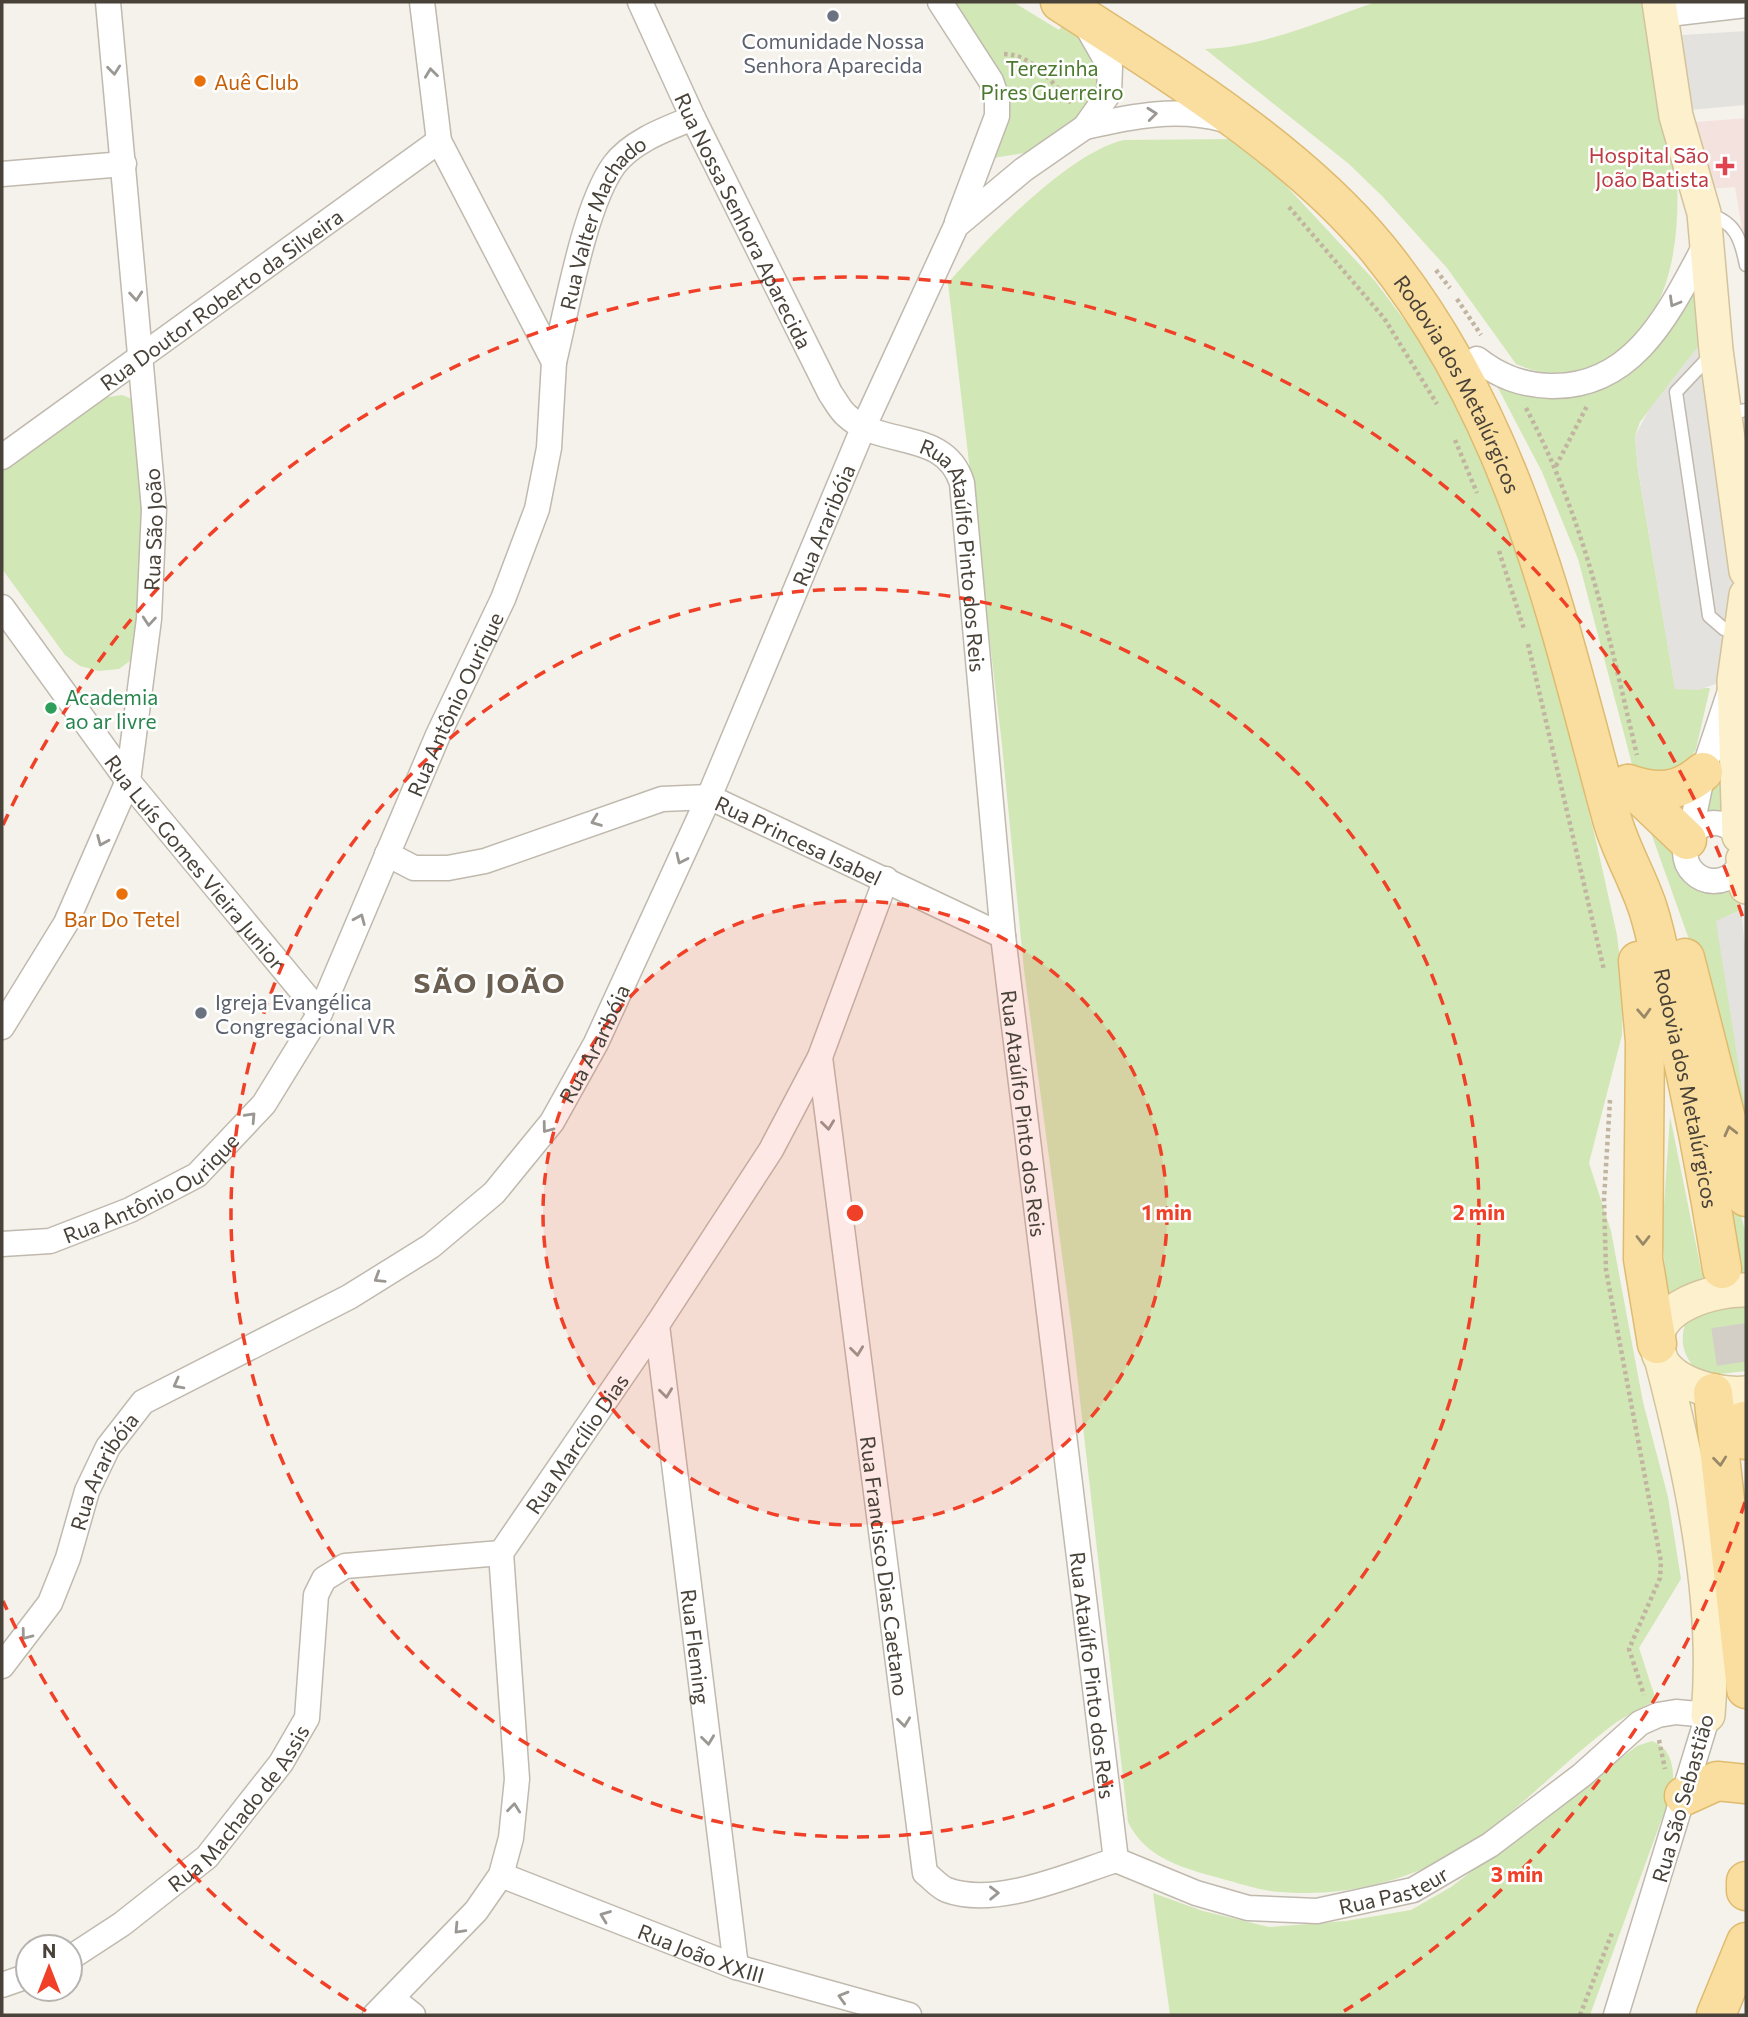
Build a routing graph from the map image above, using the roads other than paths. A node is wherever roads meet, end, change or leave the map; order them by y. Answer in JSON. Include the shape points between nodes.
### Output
{"nodes":[{"id":1,"x":108,"y":2,"type":"edge"},
{"id":2,"x":422,"y":2,"type":"edge"},
{"id":3,"x":640,"y":2,"type":"edge"},
{"id":4,"x":940,"y":2,"type":"edge"},
{"id":5,"x":1076,"y":5,"type":"edge"},
{"id":6,"x":1746,"y":5,"type":"edge"},
{"id":7,"x":1659,"y":8,"type":"edge"},
{"id":8,"x":693,"y":118,"type":"junction"},
{"id":9,"x":1087,"y":124,"type":"junction"},
{"id":10,"x":1240,"y":124,"type":"junction"},
{"id":11,"x":439,"y":141,"type":"junction"},
{"id":12,"x":124,"y":164,"type":"junction"},
{"id":13,"x":2,"y":174,"type":"edge"},
{"id":14,"x":956,"y":226,"type":"junction"},
{"id":15,"x":1705,"y":228,"type":"junction"},
{"id":16,"x":1746,"y":265,"type":"edge"},
{"id":17,"x":1716,"y":350,"type":"junction"},
{"id":18,"x":142,"y":356,"type":"junction"},
{"id":19,"x":1477,"y":359,"type":"junction"},
{"id":20,"x":554,"y":362,"type":"junction"},
{"id":21,"x":1736,"y":412,"type":"edge"},
{"id":22,"x":864,"y":426,"type":"junction"},
{"id":23,"x":2,"y":457,"type":"edge"},
{"id":24,"x":1746,"y":571,"type":"edge"},
{"id":25,"x":1746,"y":595,"type":"edge"},
{"id":26,"x":2,"y":607,"type":"edge"},
{"id":27,"x":1743,"y":630,"type":"junction"},
{"id":28,"x":1734,"y":681,"type":"junction"},
{"id":29,"x":1703,"y":772,"type":"junction"},
{"id":30,"x":128,"y":781,"type":"junction"},
{"id":31,"x":1628,"y":784,"type":"junction"},
{"id":32,"x":709,"y":797,"type":"junction"},
{"id":33,"x":1688,"y":837,"type":"junction"},
{"id":34,"x":1632,"y":844,"type":"junction"},
{"id":35,"x":1743,"y":852,"type":"edge"},
{"id":36,"x":387,"y":854,"type":"junction"},
{"id":37,"x":886,"y":879,"type":"junction"},
{"id":38,"x":1003,"y":936,"type":"junction"},
{"id":39,"x":320,"y":1013,"type":"junction"},
{"id":40,"x":2,"y":1027,"type":"edge"},
{"id":41,"x":820,"y":1057,"type":"junction"},
{"id":42,"x":1746,"y":1197,"type":"edge"},
{"id":43,"x":2,"y":1244,"type":"edge"},
{"id":44,"x":1734,"y":1279,"type":"edge"},
{"id":45,"x":657,"y":1325,"type":"junction"},
{"id":46,"x":1659,"y":1351,"type":"junction"},
{"id":47,"x":1730,"y":1408,"type":"edge"},
{"id":48,"x":1686,"y":1451,"type":"junction"},
{"id":49,"x":500,"y":1553,"type":"junction"},
{"id":50,"x":2,"y":1666,"type":"edge"},
{"id":51,"x":1746,"y":1689,"type":"edge"},
{"id":52,"x":1708,"y":1714,"type":"junction"},
{"id":53,"x":1746,"y":1784,"type":"edge"},
{"id":54,"x":1674,"y":1788,"type":"junction"},
{"id":55,"x":1116,"y":1860,"type":"junction"},
{"id":56,"x":501,"y":1875,"type":"junction"},
{"id":57,"x":1746,"y":1881,"type":"edge"},
{"id":58,"x":1746,"y":1891,"type":"edge"},
{"id":59,"x":1746,"y":1942,"type":"edge"},
{"id":60,"x":84,"y":1949,"type":"edge"},
{"id":61,"x":736,"y":1967,"type":"junction"},
{"id":62,"x":384,"y":2007,"type":"edge"},
{"id":63,"x":413,"y":2015,"type":"edge"},
{"id":64,"x":909,"y":2015,"type":"edge"},
{"id":65,"x":1616,"y":2015,"type":"edge"},
{"id":66,"x":1716,"y":2015,"type":"edge"}],
"edges":[{"from":1,"to":12,"type":"street","name":"Rua São João","one_way":true},
{"from":11,"to":2,"type":"street","one_way":true},
{"from":3,"to":8,"type":"street","name":"Rua Nossa Senhora Aparecida"},
{"from":4,"to":14,"type":"street","name":"Rua Araribóia","via":[[995,89],[997,116]]},
{"from":5,"to":9,"type":"street","via":[[1106,56],[1112,76],[1109,93]]},
{"from":5,"to":10,"type":"main road","name":"Rodovia dos Metalúrgicos"},
{"from":5,"to":19,"type":"main road","name":"Rodovia dos Metalúrgicos","via":[[1239,102],[1346,188],[1416,266]]},
{"from":6,"to":7,"type":"street"},
{"from":7,"to":15,"type":"street","via":[[1676,116]]},
{"from":8,"to":20,"type":"street","name":"Rua Valter Machado","via":[[648,137],[615,164],[595,201]]},
{"from":8,"to":22,"type":"street","name":"Rua Nossa Senhora Aparecida","via":[[830,393],[846,416]]},
{"from":9,"to":10,"type":"street","one_way":true,"via":[[1166,112],[1195,113]]},
{"from":9,"to":14,"type":"street","name":"Rua Araribóia","via":[[1013,177]]},
{"from":10,"to":34,"type":"main road","name":"Rodovia dos Metalúrgicos","via":[[1313,184],[1376,246],[1425,312],[1466,380],[1504,461],[1550,587]]},
{"from":11,"to":18,"type":"street","name":"Rua Doutor Roberto da Silveira"},
{"from":11,"to":20,"type":"street"},
{"from":12,"to":13,"type":"street"},
{"from":12,"to":18,"type":"street","name":"Rua São João","one_way":true},
{"from":14,"to":22,"type":"street","name":"Rua Araribóia"},
{"from":15,"to":16,"type":"lane","via":[[1720,219],[1739,234]]},
{"from":15,"to":17,"type":"street"},
{"from":15,"to":19,"type":"street","one_way":true,"via":[[1650,339],[1603,376],[1560,386],[1525,384],[1501,376]]},
{"from":17,"to":21,"type":"street"},
{"from":17,"to":27,"type":"lane","via":[[1676,392],[1709,616],[1724,629]]},
{"from":18,"to":23,"type":"street","name":"Rua Doutor Roberto da Silveira"},
{"from":18,"to":30,"type":"street","name":"Rua São João","one_way":true,"via":[[154,509],[149,619]]},
{"from":19,"to":31,"type":"main road","name":"Rodovia dos Metalúrgicos","via":[[1546,503]]},
{"from":20,"to":36,"type":"street","name":"Rua Antônio Ourique","via":[[549,448],[537,509],[502,599]]},
{"from":21,"to":24,"type":"street"},
{"from":22,"to":32,"type":"street","name":"Rua Araribóia"},
{"from":22,"to":38,"type":"street","name":"Rua Ataúlfo Pinto dos Reis","via":[[945,454],[957,465]]},
{"from":25,"to":27,"type":"street"},
{"from":26,"to":30,"type":"street","name":"Rua Luís Gomes Vieira Junior"},
{"from":27,"to":28,"type":"street"},
{"from":28,"to":29,"type":"street"},
{"from":28,"to":35,"type":"street"},
{"from":29,"to":31,"type":"main road","via":[[1673,790],[1658,792]]},
{"from":29,"to":33,"type":"street"},
{"from":30,"to":39,"type":"street","name":"Rua Luís Gomes Vieira Junior"},
{"from":30,"to":40,"type":"street","name":"Rua São João","one_way":true,"via":[[66,923]]},
{"from":31,"to":33,"type":"main road"},
{"from":31,"to":34,"type":"main road","name":"Rodovia dos Metalúrgicos"},
{"from":32,"to":36,"type":"street","name":"Rua Princesa Isabel","one_way":true,"via":[[662,799],[485,861],[448,868],[414,868]]},
{"from":32,"to":37,"type":"street","name":"Rua Princesa Isabel"},
{"from":32,"to":50,"type":"street","name":"Rua Araribóia","one_way":true,"via":[[596,1043],[552,1122],[495,1193],[431,1246],[349,1297],[143,1402],[108,1447],[87,1490],[50,1603]]},
{"from":33,"to":35,"type":"street","via":[[1698,827],[1726,825]]},
{"from":33,"to":35,"type":"street","via":[[1688,868],[1704,880],[1732,876]]},
{"from":42,"to":34,"type":"main road","one_way":true,"via":[[1684,954]]},
{"from":34,"to":44,"type":"main road","name":"Rodovia dos Metalúrgicos"},
{"from":34,"to":46,"type":"main road","one_way":true,"via":[[1645,1014],[1643,1259]]},
{"from":39,"to":36,"type":"street","name":"Rua Antônio Ourique","one_way":true},
{"from":37,"to":38,"type":"street","name":"Rua Princesa Isabel"},
{"from":37,"to":41,"type":"street","name":"Rua Marcílio Dias"},
{"from":38,"to":55,"type":"street","name":"Rua Ataúlfo Pinto dos Reis"},
{"from":43,"to":39,"type":"street","name":"Rua Antônio Ourique","one_way":true,"via":[[50,1241],[130,1209],[197,1175],[264,1104]]},
{"from":41,"to":45,"type":"street","name":"Rua Marcílio Dias","via":[[771,1150]]},
{"from":41,"to":55,"type":"street","name":"Rua Francisco Dias Caetano","one_way":true,"via":[[925,1873],[946,1889],[1011,1893]]},
{"from":44,"to":46,"type":"street","via":[[1674,1311],[1662,1324]]},
{"from":45,"to":49,"type":"street","name":"Rua Marcílio Dias"},
{"from":45,"to":61,"type":"street","name":"Rua Fleming","one_way":true},
{"from":46,"to":47,"type":"street","via":[[1688,1384]]},
{"from":46,"to":48,"type":"street","name":"Rua São Sebastião"},
{"from":47,"to":48,"type":"street","name":"Rua São Sebastião"},
{"from":47,"to":51,"type":"main road","one_way":true},
{"from":48,"to":52,"type":"street","name":"Rua São Sebastião","via":[[1710,1636]]},
{"from":56,"to":49,"type":"street","one_way":true,"via":[[511,1838],[517,1779]]},
{"from":49,"to":60,"type":"street","name":"Rua Machado de Assis","via":[[345,1566],[324,1578],[316,1595],[307,1718],[281,1763],[207,1857]]},
{"from":52,"to":54,"type":"street","name":"Rua São Sebastião"},
{"from":52,"to":55,"type":"street","name":"Rua Pasteur","via":[[1676,1712],[1640,1723],[1582,1775],[1490,1845],[1413,1890],[1317,1911],[1248,1908],[1196,1893]]},
{"from":53,"to":54,"type":"main road","via":[[1717,1782]]},
{"from":54,"to":65,"type":"street","name":"Rua São Sebastião"},
{"from":61,"to":56,"type":"street","name":"Rua João XXIII","one_way":true},
{"from":56,"to":62,"type":"street","one_way":true,"via":[[476,1911]]},
{"from":57,"to":58,"type":"main road"},
{"from":59,"to":66,"type":"main road"},
{"from":64,"to":61,"type":"street","name":"Rua João XXIII","one_way":true},
{"from":62,"to":63,"type":"street"}]}
